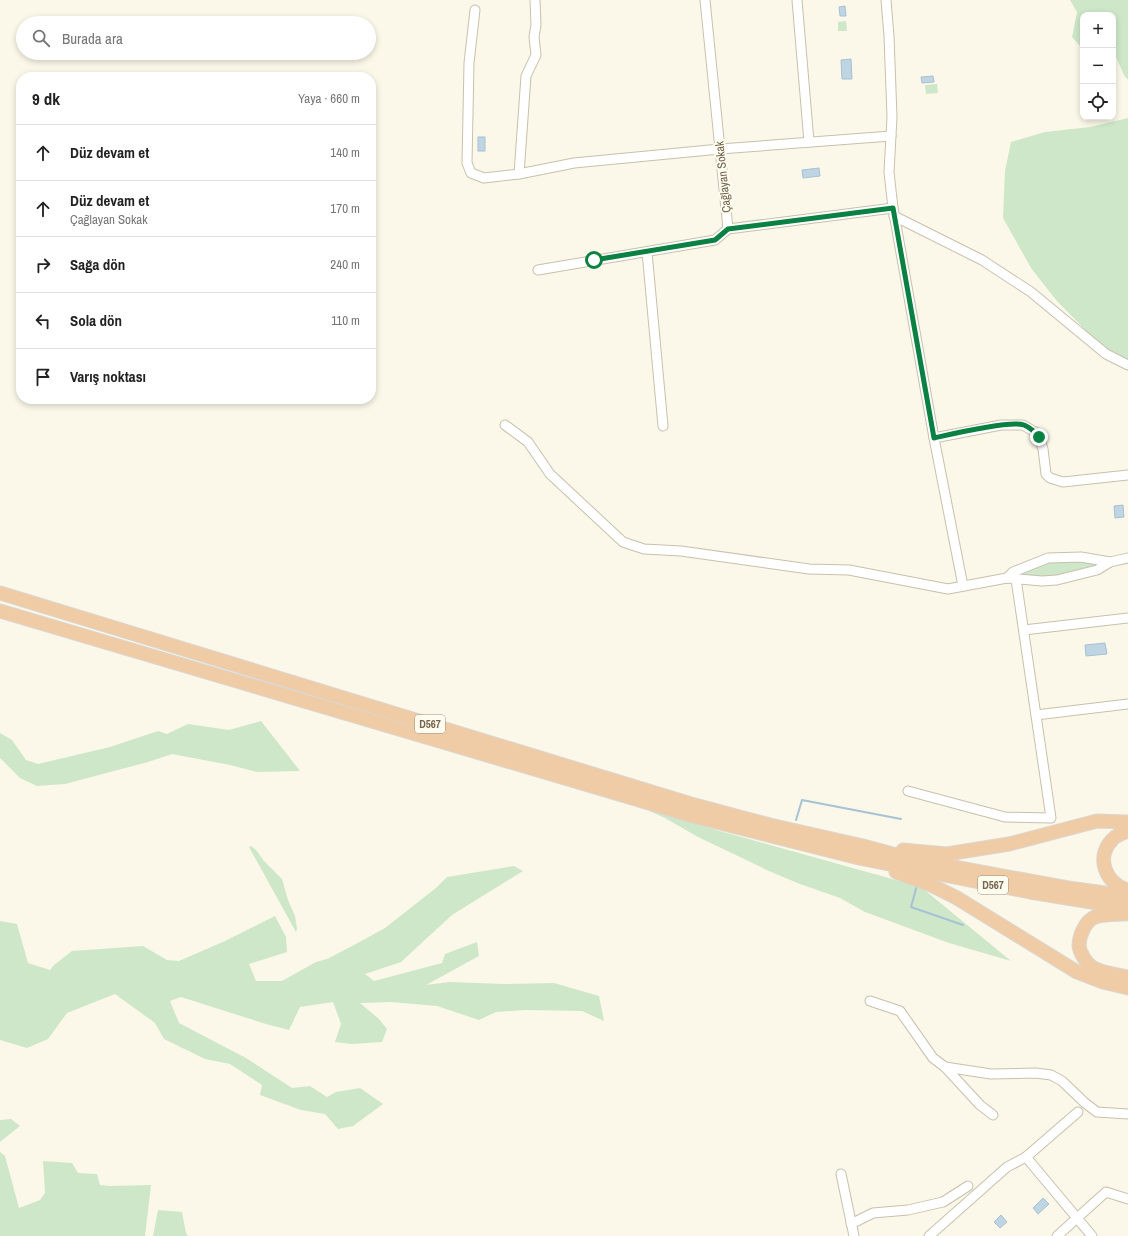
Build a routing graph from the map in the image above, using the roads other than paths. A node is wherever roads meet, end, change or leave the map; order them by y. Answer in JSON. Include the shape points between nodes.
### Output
{"nodes":[{"id":1,"x":535,"y":0,"type":"edge"},
{"id":2,"x":705,"y":0,"type":"edge"},
{"id":3,"x":797,"y":0,"type":"edge"},
{"id":4,"x":886,"y":0,"type":"edge"},
{"id":5,"x":475,"y":10,"type":"dead end"},
{"id":6,"x":891,"y":136,"type":"junction"},
{"id":7,"x":809,"y":142,"type":"junction"},
{"id":8,"x":720,"y":149,"type":"junction"},
{"id":9,"x":519,"y":174,"type":"junction"},
{"id":10,"x":894,"y":212,"type":"junction"},
{"id":11,"x":728,"y":229,"type":"junction"},
{"id":12,"x":647,"y":252,"type":"junction"},
{"id":13,"x":538,"y":270,"type":"dead end"},
{"id":14,"x":1128,"y":365,"type":"edge"},
{"id":15,"x":505,"y":425,"type":"dead end"},
{"id":16,"x":663,"y":426,"type":"dead end"},
{"id":17,"x":934,"y":438,"type":"junction"},
{"id":18,"x":1128,"y":475,"type":"edge"},
{"id":19,"x":1128,"y":558,"type":"edge"},
{"id":20,"x":1110,"y":562,"type":"junction"},
{"id":21,"x":1012,"y":578,"type":"junction"},
{"id":22,"x":963,"y":586,"type":"junction"},
{"id":23,"x":0,"y":593,"type":"edge"},
{"id":24,"x":0,"y":611,"type":"edge"},
{"id":25,"x":1128,"y":618,"type":"edge"},
{"id":26,"x":1024,"y":630,"type":"junction"},
{"id":27,"x":1128,"y":704,"type":"edge"},
{"id":28,"x":1036,"y":715,"type":"junction"},
{"id":29,"x":908,"y":791,"type":"dead end"},
{"id":30,"x":1128,"y":822,"type":"edge"},
{"id":31,"x":1128,"y":831,"type":"edge"},
{"id":32,"x":863,"y":846,"type":"junction"},
{"id":33,"x":859,"y":858,"type":"junction"},
{"id":34,"x":1128,"y":890,"type":"edge"},
{"id":35,"x":1128,"y":896,"type":"edge"},
{"id":36,"x":1128,"y":908,"type":"edge"},
{"id":37,"x":1128,"y":914,"type":"edge"},
{"id":38,"x":1128,"y":977,"type":"edge"},
{"id":39,"x":1128,"y":988,"type":"edge"},
{"id":40,"x":870,"y":1000,"type":"dead end"},
{"id":41,"x":945,"y":1067,"type":"junction"},
{"id":42,"x":1078,"y":1112,"type":"dead end"},
{"id":43,"x":1128,"y":1114,"type":"edge"},
{"id":44,"x":993,"y":1115,"type":"dead end"},
{"id":45,"x":1026,"y":1157,"type":"junction"},
{"id":46,"x":841,"y":1174,"type":"dead end"},
{"id":47,"x":968,"y":1186,"type":"dead end"},
{"id":48,"x":1128,"y":1199,"type":"edge"},
{"id":49,"x":1077,"y":1218,"type":"junction"},
{"id":50,"x":852,"y":1224,"type":"junction"},
{"id":51,"x":854,"y":1236,"type":"edge"},
{"id":52,"x":928,"y":1236,"type":"edge"},
{"id":53,"x":1057,"y":1236,"type":"edge"},
{"id":54,"x":1092,"y":1236,"type":"edge"}],
"edges":[{"from":1,"to":9,"type":"street","via":[[536,55],[526,76]]},
{"from":2,"to":8,"type":"street","name":"Çağlayan Sokak"},
{"from":3,"to":7,"type":"street"},
{"from":4,"to":6,"type":"street","via":[[890,36]]},
{"from":5,"to":9,"type":"street","via":[[469,63],[467,163],[471,173],[484,178]]},
{"from":6,"to":7,"type":"street"},
{"from":6,"to":10,"type":"street","via":[[889,172]]},
{"from":7,"to":8,"type":"street"},
{"from":8,"to":9,"type":"street","via":[[574,163]]},
{"from":8,"to":11,"type":"street","name":"Çağlayan Sokak"},
{"from":10,"to":11,"type":"street","name":"Çağlayan Sokak","via":[[876,209]]},
{"from":10,"to":14,"type":"street","via":[[982,260],[1031,292],[1106,354]]},
{"from":10,"to":17,"type":"street","via":[[906,301]]},
{"from":11,"to":12,"type":"street","via":[[715,240]]},
{"from":12,"to":13,"type":"street"},
{"from":12,"to":16,"type":"street"},
{"from":15,"to":22,"type":"street","via":[[528,442],[550,474],[623,542],[644,549],[681,551],[809,569],[849,570],[948,589]]},
{"from":17,"to":18,"type":"street","via":[[1001,425],[1023,425],[1039,437],[1046,474],[1050,478],[1069,482]]},
{"from":17,"to":22,"type":"street"},
{"from":19,"to":20,"type":"street"},
{"from":20,"to":21,"type":"street","via":[[1097,570],[1057,580]]},
{"from":20,"to":21,"type":"street","via":[[1081,557],[1048,558],[1013,572]]},
{"from":21,"to":22,"type":"street"},
{"from":21,"to":26,"type":"street"},
{"from":23,"to":32,"type":"highway","number":"D567","via":[[691,804]]},
{"from":24,"to":33,"type":"highway","number":"D567","via":[[693,816]]},
{"from":25,"to":26,"type":"street"},
{"from":26,"to":28,"type":"street"},
{"from":27,"to":28,"type":"street"},
{"from":28,"to":29,"type":"street","via":[[1051,818],[1005,817]]},
{"from":30,"to":32,"type":"highway","via":[[1097,821],[1009,844],[947,854]]},
{"from":31,"to":34,"type":"highway","via":[[1112,840],[1106,848],[1104,857],[1105,870],[1112,881]]},
{"from":32,"to":35,"type":"highway","number":"D567","via":[[911,859],[1068,888]]},
{"from":33,"to":36,"type":"highway","number":"D567","via":[[1030,892]]},
{"from":33,"to":39,"type":"highway","via":[[931,885],[957,898],[1078,972]]},
{"from":37,"to":38,"type":"highway","via":[[1093,917],[1085,925],[1079,947],[1092,967]]},
{"from":40,"to":41,"type":"street","via":[[900,1011],[933,1058]]},
{"from":41,"to":43,"type":"street","via":[[991,1074],[1051,1075],[1062,1081],[1084,1104],[1097,1112]]},
{"from":41,"to":44,"type":"street","via":[[980,1105]]},
{"from":42,"to":45,"type":"street"},
{"from":45,"to":49,"type":"street"},
{"from":45,"to":52,"type":"street","via":[[1006,1167]]},
{"from":46,"to":50,"type":"street"},
{"from":47,"to":50,"type":"street","via":[[943,1202],[908,1210],[874,1213]]},
{"from":48,"to":49,"type":"street","via":[[1106,1192]]},
{"from":49,"to":53,"type":"street"},
{"from":49,"to":54,"type":"street"},
{"from":50,"to":51,"type":"street"}]}
